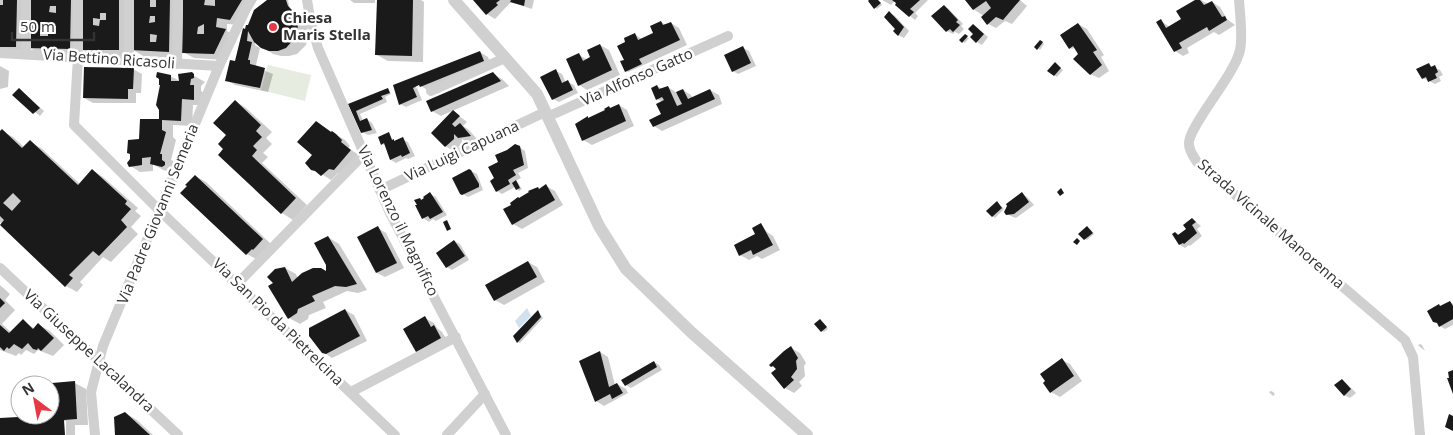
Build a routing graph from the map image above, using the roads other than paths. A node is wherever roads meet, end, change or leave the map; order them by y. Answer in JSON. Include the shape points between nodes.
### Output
{"nodes":[{"id":1,"x":26,"y":0,"type":"edge"},
{"id":2,"x":78,"y":0,"type":"edge"},
{"id":3,"x":129,"y":0,"type":"edge"},
{"id":4,"x":178,"y":0,"type":"edge"},
{"id":5,"x":250,"y":0,"type":"edge"},
{"id":6,"x":307,"y":0,"type":"edge"},
{"id":7,"x":454,"y":0,"type":"edge"},
{"id":8,"x":1239,"y":0,"type":"edge"},
{"id":9,"x":728,"y":36,"type":"dead end"},
{"id":10,"x":0,"y":52,"type":"edge"},
{"id":11,"x":26,"y":54,"type":"junction"},
{"id":12,"x":78,"y":58,"type":"junction"},
{"id":13,"x":505,"y":58,"type":"junction"},
{"id":14,"x":129,"y":61,"type":"junction"},
{"id":15,"x":177,"y":64,"type":"junction"},
{"id":16,"x":219,"y":66,"type":"junction"},
{"id":17,"x":431,"y":91,"type":"dead end"},
{"id":18,"x":546,"y":114,"type":"junction"},
{"id":19,"x":364,"y":154,"type":"junction"},
{"id":20,"x":380,"y":190,"type":"junction"},
{"id":21,"x":160,"y":211,"type":"junction"},
{"id":22,"x":0,"y":268,"type":"edge"},
{"id":23,"x":237,"y":284,"type":"junction"},
{"id":24,"x":456,"y":337,"type":"junction"},
{"id":25,"x":99,"y":361,"type":"junction"},
{"id":26,"x":351,"y":392,"type":"junction"},
{"id":27,"x":485,"y":394,"type":"junction"},
{"id":28,"x":95,"y":435,"type":"edge"},
{"id":29,"x":178,"y":435,"type":"edge"},
{"id":30,"x":395,"y":435,"type":"edge"},
{"id":31,"x":447,"y":435,"type":"edge"},
{"id":32,"x":506,"y":435,"type":"edge"},
{"id":33,"x":808,"y":435,"type":"edge"},
{"id":34,"x":1420,"y":435,"type":"edge"}],
"edges":[{"from":1,"to":11,"type":"street"},
{"from":2,"to":12,"type":"street","name":"Via San Pio da Pietrelcina"},
{"from":3,"to":14,"type":"street"},
{"from":4,"to":15,"type":"street"},
{"from":5,"to":16,"type":"street","name":"Via Padre Giovanni Semeria"},
{"from":6,"to":19,"type":"street","name":"Via Lorenzo il Magnifico","via":[[318,48]]},
{"from":7,"to":13,"type":"street"},
{"from":8,"to":34,"type":"street","name":"Strada Vicinale Manorenna","via":[[1241,49],[1234,68],[1193,130],[1188,143],[1192,154],[1197,162],[1405,340],[1413,357]]},
{"from":9,"to":18,"type":"street","name":"Via Alfonso Gatto"},
{"from":10,"to":11,"type":"street","name":"Via Bettino Ricasoli"},
{"from":11,"to":12,"type":"street","name":"Via Bettino Ricasoli"},
{"from":12,"to":14,"type":"street","name":"Via Bettino Ricasoli"},
{"from":12,"to":21,"type":"street","name":"Via San Pio da Pietrelcina","via":[[74,125]]},
{"from":13,"to":17,"type":"street"},
{"from":13,"to":18,"type":"street","via":[[537,94]]},
{"from":14,"to":15,"type":"street","name":"Via Bettino Ricasoli"},
{"from":15,"to":16,"type":"street","name":"Via Bettino Ricasoli"},
{"from":16,"to":21,"type":"street","name":"Via Padre Giovanni Semeria"},
{"from":18,"to":20,"type":"street","name":"Via Luigi Capuana"},
{"from":18,"to":33,"type":"street","via":[[599,226],[626,268],[692,332]]},
{"from":19,"to":20,"type":"street","name":"Via Lorenzo il Magnifico"},
{"from":19,"to":23,"type":"street"},
{"from":20,"to":24,"type":"street","name":"Via Lorenzo il Magnifico"},
{"from":21,"to":23,"type":"street","name":"Via San Pio da Pietrelcina"},
{"from":21,"to":25,"type":"street","name":"Via Padre Giovanni Semeria"},
{"from":22,"to":25,"type":"street","name":"Via Giuseppe Lacalandra"},
{"from":23,"to":26,"type":"street","name":"Via San Pio da Pietrelcina"},
{"from":24,"to":26,"type":"street"},
{"from":24,"to":27,"type":"street","name":"Via Lorenzo il Magnifico"},
{"from":25,"to":28,"type":"street","name":"Via Padre Giovanni Semeria","via":[[90,392]]},
{"from":25,"to":29,"type":"street","name":"Via Giuseppe Lacalandra"},
{"from":26,"to":30,"type":"street","name":"Via San Pio da Pietrelcina"},
{"from":27,"to":31,"type":"street"},
{"from":27,"to":32,"type":"street","name":"Via Lorenzo il Magnifico"}]}
